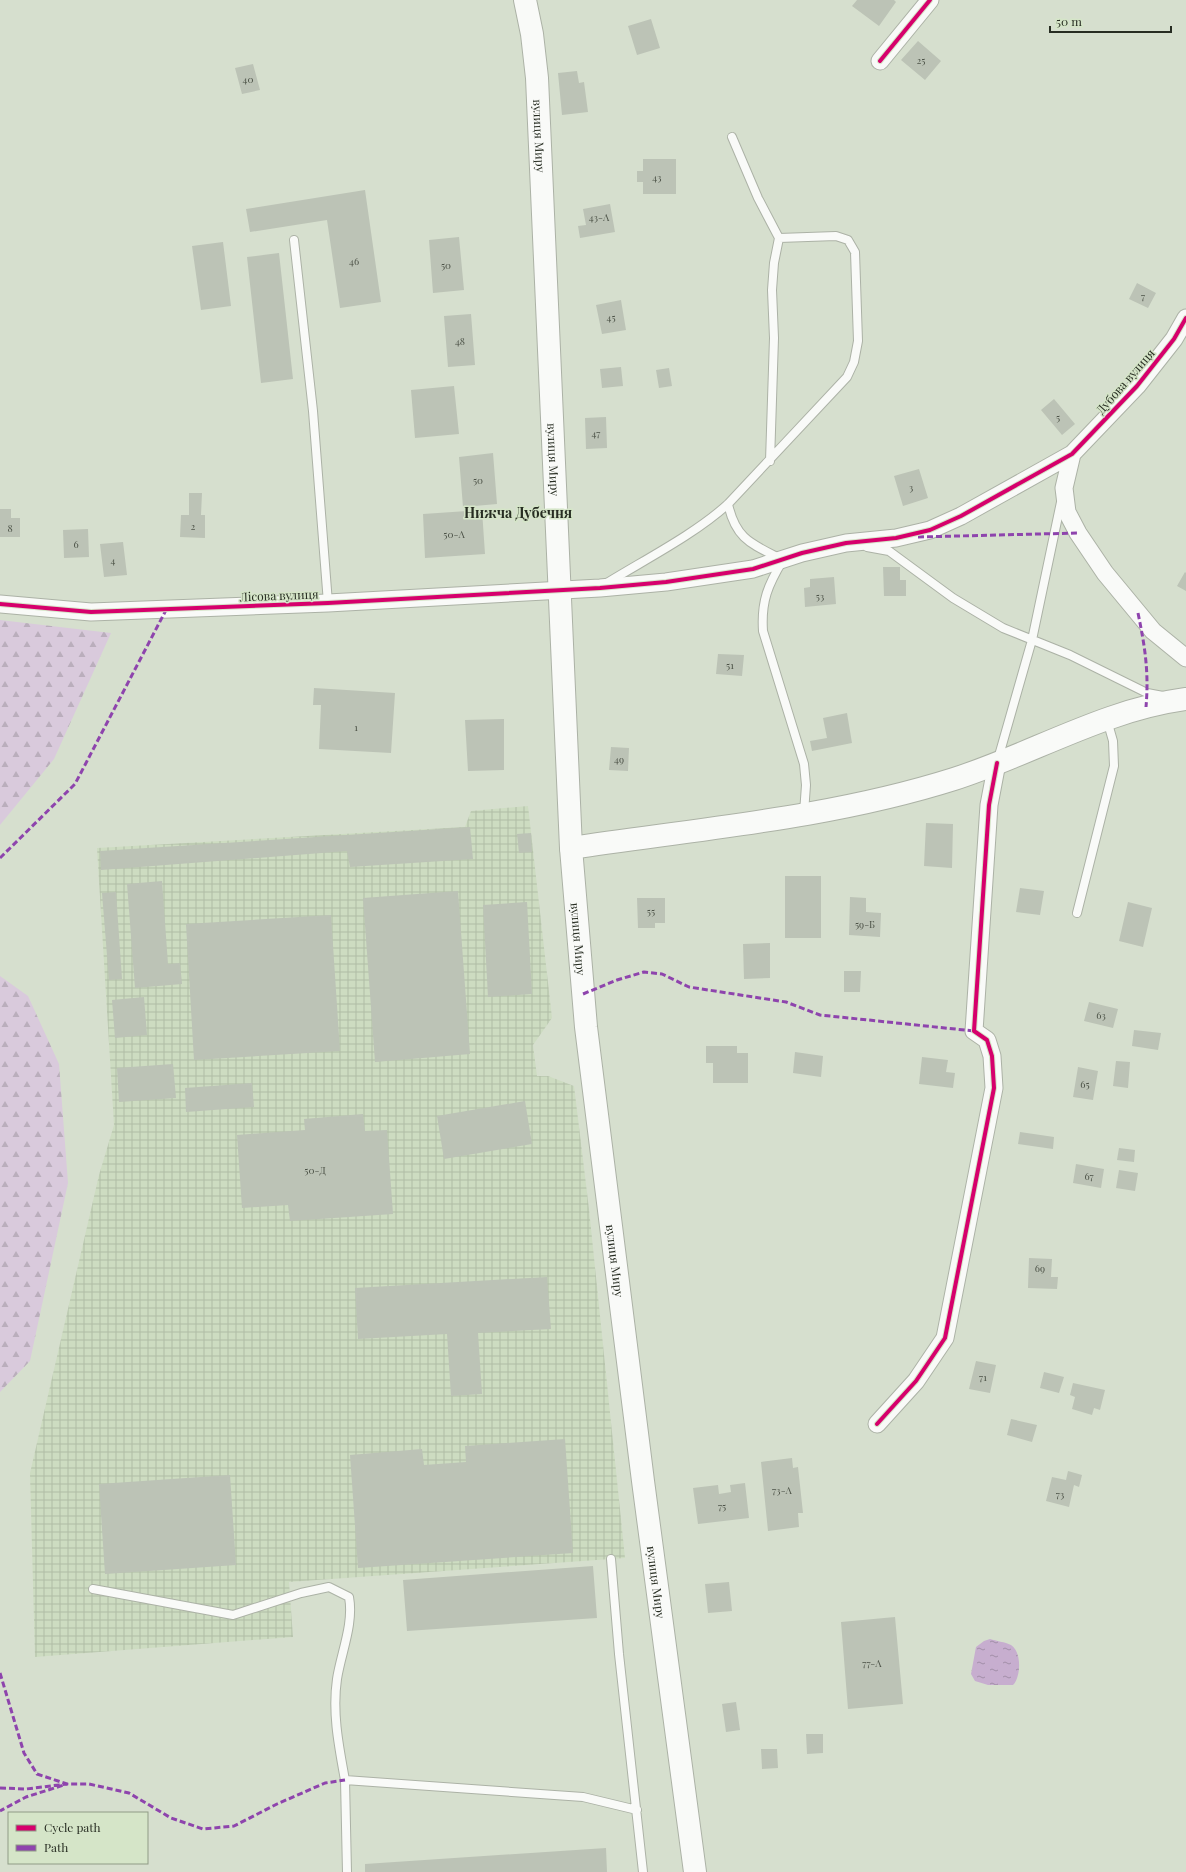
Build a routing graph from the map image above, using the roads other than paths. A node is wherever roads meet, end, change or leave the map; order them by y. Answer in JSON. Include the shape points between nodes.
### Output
{"nodes":[{"id":1,"x":525,"y":0,"type":"edge"},
{"id":2,"x":930,"y":0,"type":"edge"},
{"id":3,"x":880,"y":61,"type":"dead end"},
{"id":4,"x":732,"y":137,"type":"dead end"},
{"id":5,"x":779,"y":238,"type":"junction"},
{"id":6,"x":294,"y":240,"type":"dead end"},
{"id":7,"x":1186,"y":318,"type":"edge"},
{"id":8,"x":1072,"y":454,"type":"junction"},
{"id":9,"x":770,"y":461,"type":"junction"},
{"id":10,"x":1064,"y":488,"type":"junction"},
{"id":11,"x":728,"y":504,"type":"junction"},
{"id":12,"x":846,"y":543,"type":"junction"},
{"id":13,"x":783,"y":560,"type":"junction"},
{"id":14,"x":600,"y":588,"type":"junction"},
{"id":15,"x":558,"y":591,"type":"junction"},
{"id":16,"x":328,"y":603,"type":"junction"},
{"id":17,"x":0,"y":604,"type":"edge"},
{"id":18,"x":1032,"y":640,"type":"junction"},
{"id":19,"x":1186,"y":658,"type":"edge"},
{"id":20,"x":1183,"y":699,"type":"edge"},
{"id":21,"x":1107,"y":719,"type":"junction"},
{"id":22,"x":997,"y":763,"type":"junction"},
{"id":23,"x":804,"y":814,"type":"junction"},
{"id":24,"x":570,"y":848,"type":"junction"},
{"id":25,"x":1077,"y":913,"type":"dead end"},
{"id":26,"x":877,"y":1424,"type":"dead end"},
{"id":27,"x":611,"y":1559,"type":"dead end"},
{"id":28,"x":93,"y":1589,"type":"dead end"},
{"id":29,"x":345,"y":1780,"type":"junction"},
{"id":30,"x":636,"y":1810,"type":"junction"},
{"id":31,"x":347,"y":1872,"type":"edge"},
{"id":32,"x":643,"y":1872,"type":"edge"},
{"id":33,"x":696,"y":1872,"type":"edge"}],
"edges":[{"from":1,"to":15,"type":"main road","name":"вулиця Миру","via":[[537,78]]},
{"from":2,"to":3,"type":"street"},
{"from":4,"to":5,"type":"lane","via":[[758,198]]},
{"from":5,"to":9,"type":"lane","via":[[772,290],[774,338]]},
{"from":5,"to":9,"type":"lane","via":[[836,236],[848,240],[855,252],[858,341],[854,362],[847,377]]},
{"from":6,"to":16,"type":"lane","via":[[313,411]]},
{"from":7,"to":8,"type":"street","name":"Дубова вулиця","via":[[1174,339],[1137,386]]},
{"from":8,"to":10,"type":"street"},
{"from":8,"to":12,"type":"street","name":"Лісова вулиця","via":[[961,516],[930,530],[896,538]]},
{"from":9,"to":11,"type":"lane"},
{"from":10,"to":18,"type":"lane"},
{"from":10,"to":19,"type":"street","via":[[1067,512],[1105,573],[1153,631]]},
{"from":11,"to":13,"type":"lane","via":[[731,518],[739,533],[753,545]]},
{"from":11,"to":14,"type":"lane","via":[[695,529]]},
{"from":12,"to":13,"type":"street","name":"Лісова вулиця"},
{"from":12,"to":18,"type":"lane","via":[[888,551],[952,598],[1003,628]]},
{"from":13,"to":14,"type":"street","name":"Лісова вулиця","via":[[753,570],[714,576]]},
{"from":13,"to":23,"type":"lane","via":[[770,581],[764,599],[763,631],[804,764]]},
{"from":14,"to":15,"type":"street","name":"Лісова вулиця"},
{"from":15,"to":16,"type":"street","name":"Лісова вулиця"},
{"from":15,"to":24,"type":"main road","name":"вулиця Миру"},
{"from":16,"to":17,"type":"street","name":"Лісова вулиця","via":[[91,612]]},
{"from":18,"to":20,"type":"lane","via":[[1070,655],[1147,693]]},
{"from":18,"to":22,"type":"lane"},
{"from":20,"to":21,"type":"main road","via":[[1125,712]]},
{"from":21,"to":22,"type":"main road"},
{"from":21,"to":25,"type":"lane","via":[[1113,741],[1114,766]]},
{"from":22,"to":23,"type":"main road","via":[[939,783]]},
{"from":22,"to":26,"type":"street","via":[[989,805],[974,1031],[987,1040],[992,1056],[994,1088],[945,1338],[916,1381]]},
{"from":23,"to":24,"type":"main road"},
{"from":24,"to":33,"type":"main road","name":"вулиця Миру","via":[[598,1128]]},
{"from":27,"to":30,"type":"lane"},
{"from":28,"to":29,"type":"lane","via":[[233,1615],[301,1593],[329,1588],[349,1597],[351,1610],[336,1680],[335,1726]]},
{"from":29,"to":30,"type":"lane","via":[[583,1797]]},
{"from":29,"to":31,"type":"lane"},
{"from":30,"to":32,"type":"lane"}]}
